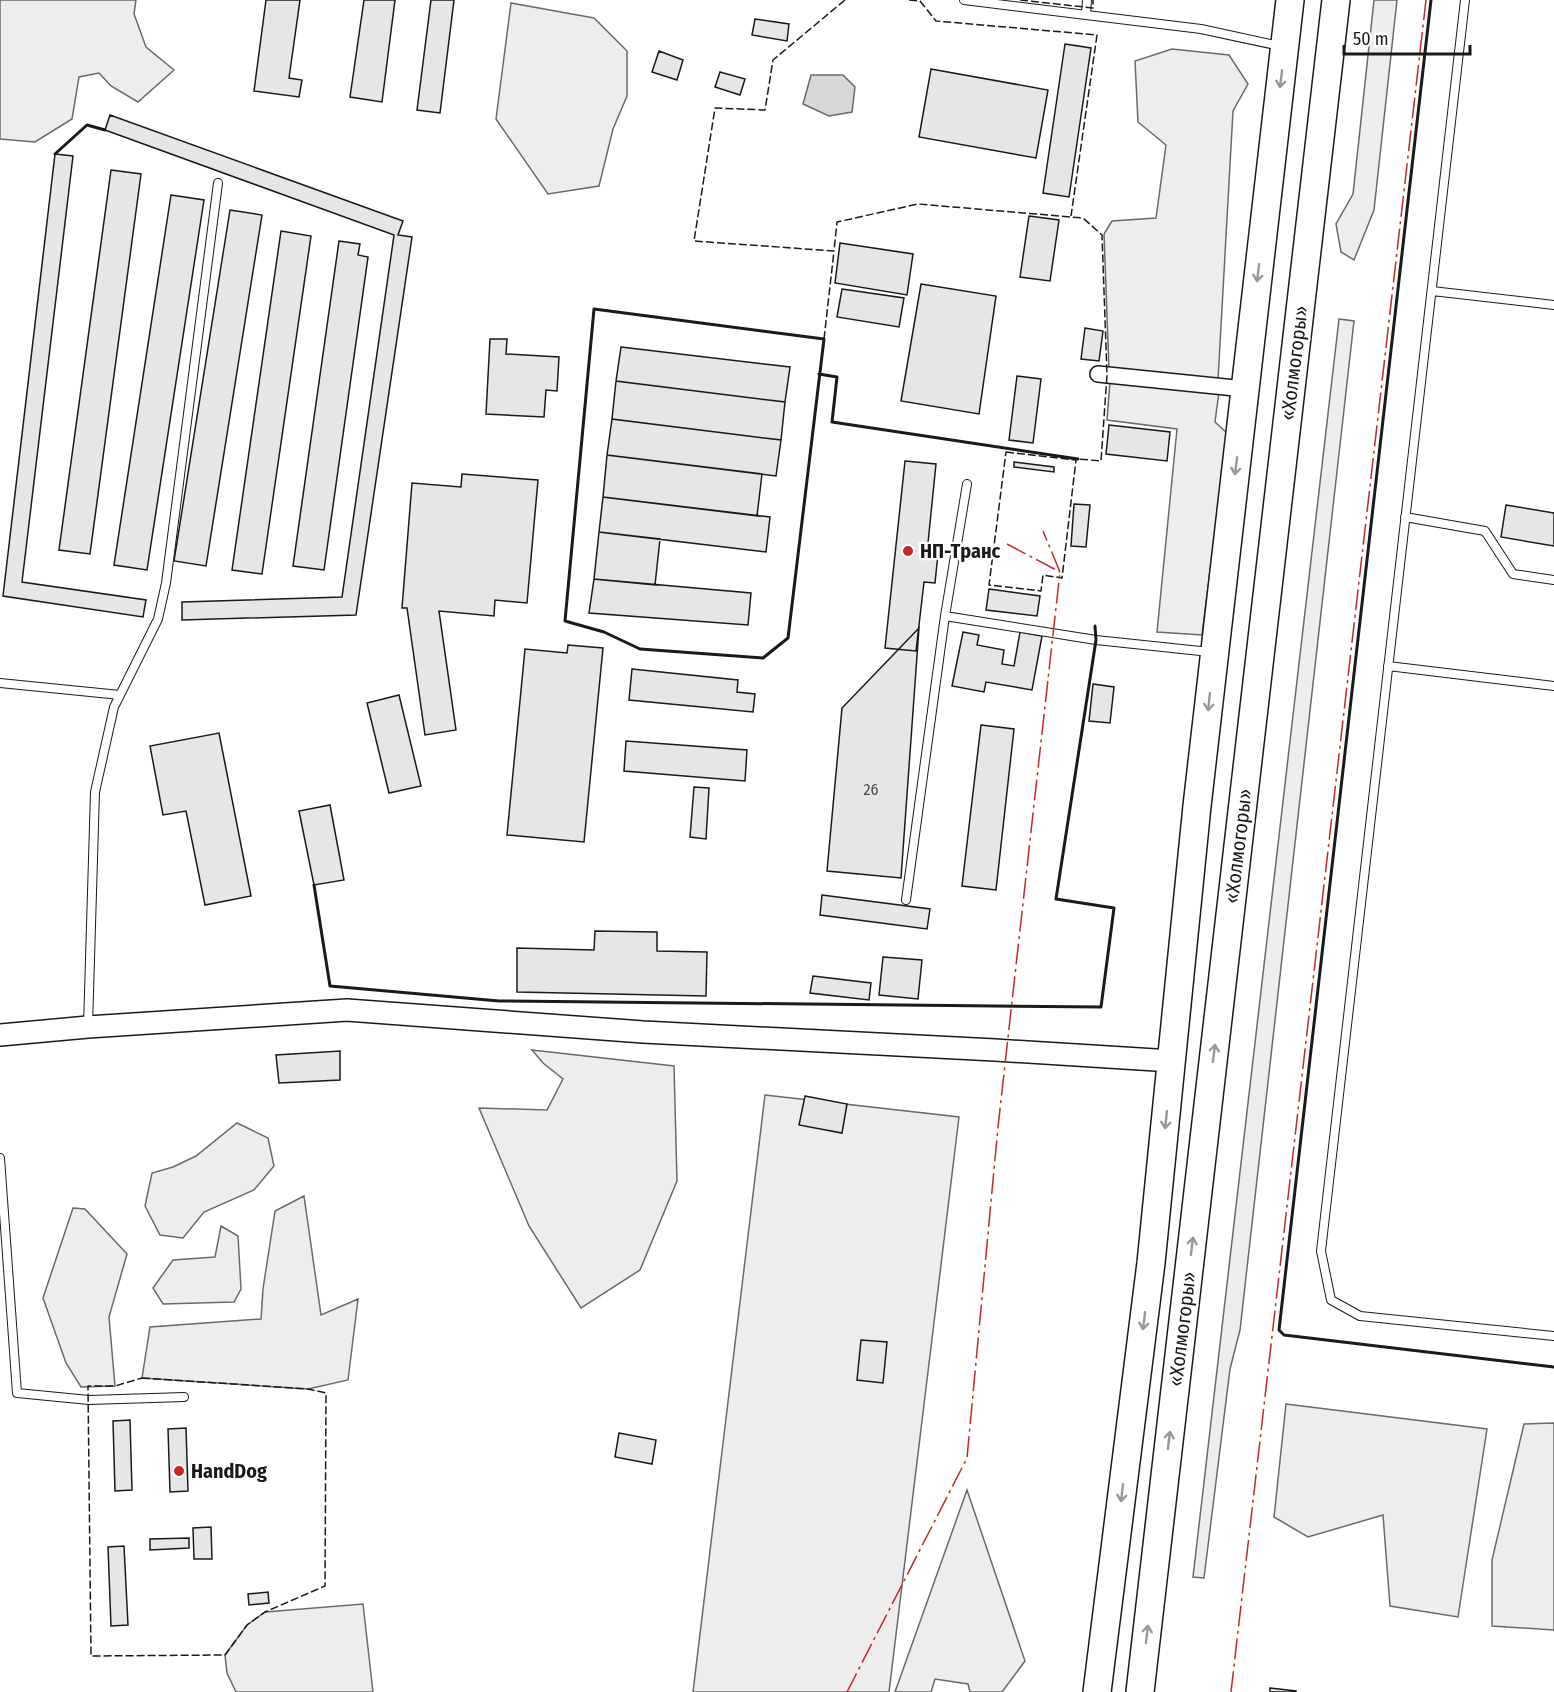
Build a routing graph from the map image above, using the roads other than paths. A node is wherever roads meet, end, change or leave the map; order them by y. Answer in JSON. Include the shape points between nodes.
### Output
{"nodes":[{"id":1,"x":964,"y":0,"type":"edge"},
{"id":2,"x":1087,"y":0,"type":"edge"},
{"id":3,"x":1290,"y":0,"type":"edge"},
{"id":4,"x":1336,"y":0,"type":"edge"},
{"id":5,"x":1465,"y":0,"type":"edge"},
{"id":6,"x":1086,"y":14,"type":"junction"},
{"id":7,"x":1284,"y":47,"type":"junction"},
{"id":8,"x":218,"y":183,"type":"dead end"},
{"id":9,"x":1432,"y":291,"type":"junction"},
{"id":10,"x":1554,"y":305,"type":"edge"},
{"id":11,"x":1098,"y":374,"type":"dead end"},
{"id":12,"x":1245,"y":389,"type":"junction"},
{"id":13,"x":967,"y":484,"type":"dead end"},
{"id":14,"x":1405,"y":518,"type":"junction"},
{"id":15,"x":1554,"y":580,"type":"edge"},
{"id":16,"x":945,"y":616,"type":"junction"},
{"id":17,"x":1215,"y":653,"type":"junction"},
{"id":18,"x":1388,"y":666,"type":"junction"},
{"id":19,"x":0,"y":683,"type":"edge"},
{"id":20,"x":1554,"y":686,"type":"edge"},
{"id":21,"x":120,"y":695,"type":"junction"},
{"id":22,"x":906,"y":900,"type":"dead end"},
{"id":23,"x":88,"y":1027,"type":"junction"},
{"id":24,"x":0,"y":1035,"type":"edge"},
{"id":25,"x":1172,"y":1061,"type":"junction"},
{"id":26,"x":0,"y":1158,"type":"edge"},
{"id":27,"x":1554,"y":1336,"type":"edge"},
{"id":28,"x":184,"y":1397,"type":"dead end"},
{"id":29,"x":1097,"y":1692,"type":"edge"},
{"id":30,"x":1140,"y":1692,"type":"edge"}],
"edges":[{"from":1,"to":6,"type":"lane"},
{"from":2,"to":6,"type":"lane"},
{"from":3,"to":7,"type":"highway","name":"«Холмогоры»"},
{"from":30,"to":4,"type":"highway","name":"«Холмогоры»","one_way":true},
{"from":5,"to":9,"type":"lane"},
{"from":6,"to":7,"type":"lane","via":[[1201,29]]},
{"from":7,"to":12,"type":"highway","name":"«Холмогоры»","one_way":true},
{"from":8,"to":21,"type":"lane","via":[[166,583],[158,619]]},
{"from":9,"to":10,"type":"lane"},
{"from":9,"to":14,"type":"lane"},
{"from":11,"to":12,"type":"street"},
{"from":12,"to":17,"type":"highway","name":"«Холмогоры»","one_way":true},
{"from":13,"to":16,"type":"lane"},
{"from":14,"to":15,"type":"lane","via":[[1485,531],[1513,574]]},
{"from":14,"to":18,"type":"lane"},
{"from":16,"to":17,"type":"lane","via":[[1096,640]]},
{"from":16,"to":22,"type":"lane"},
{"from":17,"to":25,"type":"highway","name":"«Холмогоры»","one_way":true},
{"from":18,"to":20,"type":"lane"},
{"from":18,"to":27,"type":"lane","via":[[1321,1251],[1331,1300],[1360,1316]]},
{"from":19,"to":21,"type":"lane"},
{"from":21,"to":23,"type":"lane","via":[[95,792]]},
{"from":23,"to":24,"type":"street"},
{"from":23,"to":25,"type":"street","via":[[347,1010],[643,1032]]},
{"from":25,"to":29,"type":"highway","name":"«Холмогоры»","one_way":true,"via":[[1150,1274]]},
{"from":26,"to":28,"type":"lane","via":[[17,1393],[89,1400]]}]}
